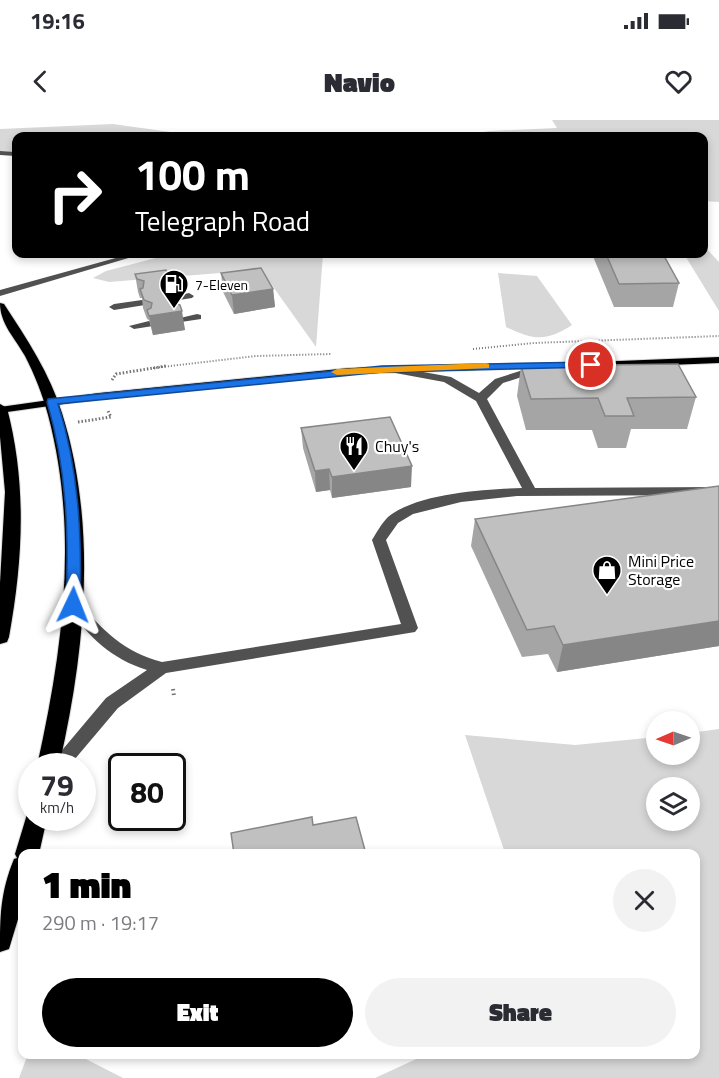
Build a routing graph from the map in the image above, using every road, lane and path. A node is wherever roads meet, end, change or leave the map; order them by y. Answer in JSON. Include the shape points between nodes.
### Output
{"nodes":[{"id":1,"x":124,"y":258,"type":"edge"},
{"id":2,"x":0,"y":293,"type":"edge"},
{"id":3,"x":189,"y":296,"type":"dead end"},
{"id":4,"x":173,"y":298,"type":"edge"},
{"id":5,"x":142,"y":303,"type":"edge"},
{"id":6,"x":0,"y":307,"type":"edge"},
{"id":7,"x":114,"y":307,"type":"dead end"},
{"id":8,"x":197,"y":317,"type":"dead end"},
{"id":9,"x":181,"y":319,"type":"edge"},
{"id":10,"x":149,"y":324,"type":"edge"},
{"id":11,"x":134,"y":326,"type":"dead end"},
{"id":12,"x":719,"y":336,"type":"edge"},
{"id":13,"x":492,"y":347,"type":"dead end"},
{"id":14,"x":317,"y":355,"type":"dead end"},
{"id":15,"x":719,"y":360,"type":"edge"},
{"id":16,"x":580,"y":365,"type":"edge"},
{"id":17,"x":553,"y":366,"type":"joint"},
{"id":18,"x":390,"y":369,"type":"junction"},
{"id":19,"x":106,"y":382,"type":"dead end"},
{"id":20,"x":481,"y":399,"type":"junction"},
{"id":21,"x":52,"y":402,"type":"junction"},
{"id":22,"x":0,"y":409,"type":"edge"},
{"id":23,"x":719,"y":491,"type":"edge"},
{"id":24,"x":531,"y":492,"type":"junction"},
{"id":25,"x":73,"y":605,"type":"junction"},
{"id":26,"x":2,"y":615,"type":"edge"},
{"id":27,"x":0,"y":637,"type":"edge"},
{"id":28,"x":162,"y":668,"type":"junction"},
{"id":29,"x":173,"y":690,"type":"dead end"},
{"id":30,"x":174,"y":696,"type":"dead end"},
{"id":31,"x":51,"y":753,"type":"edge"},
{"id":32,"x":70,"y":753,"type":"edge"},
{"id":33,"x":33,"y":831,"type":"edge"},
{"id":34,"x":28,"y":849,"type":"edge"},
{"id":35,"x":18,"y":880,"type":"edge"},
{"id":36,"x":0,"y":940,"type":"edge"}],
"edges":[{"from":1,"to":2,"type":"lane"},
{"from":3,"to":4,"type":"lane"},
{"from":5,"to":7,"type":"lane"},
{"from":6,"to":21,"type":"highway","via":[[35,360]]},
{"from":8,"to":9,"type":"lane"},
{"from":10,"to":11,"type":"lane"},
{"from":12,"to":13,"type":"path","via":[[566,340]]},
{"from":14,"to":19,"type":"path","via":[[252,357],[131,370]]},
{"from":15,"to":16,"type":"main road"},
{"from":17,"to":18,"type":"main road"},
{"from":17,"to":20,"type":"lane","via":[[496,382]]},
{"from":18,"to":20,"type":"lane","via":[[447,379]]},
{"from":18,"to":21,"type":"main road"},
{"from":20,"to":24,"type":"lane"},
{"from":21,"to":22,"type":"main road"},
{"from":21,"to":25,"type":"highway","via":[[63,437],[72,497]]},
{"from":22,"to":26,"type":"highway","via":[[12,477],[12,554]]},
{"from":23,"to":24,"type":"lane"},
{"from":24,"to":28,"type":"lane","via":[[426,504],[406,512],[386,527],[379,540],[410,628]]},
{"from":25,"to":28,"type":"lane","via":[[120,653]]},
{"from":25,"to":31,"type":"highway"},
{"from":26,"to":27,"type":"highway"},
{"from":28,"to":32,"type":"lane","via":[[111,703]]},
{"from":29,"to":30,"type":"path"},
{"from":33,"to":34,"type":"highway"},
{"from":35,"to":36,"type":"highway"}]}
